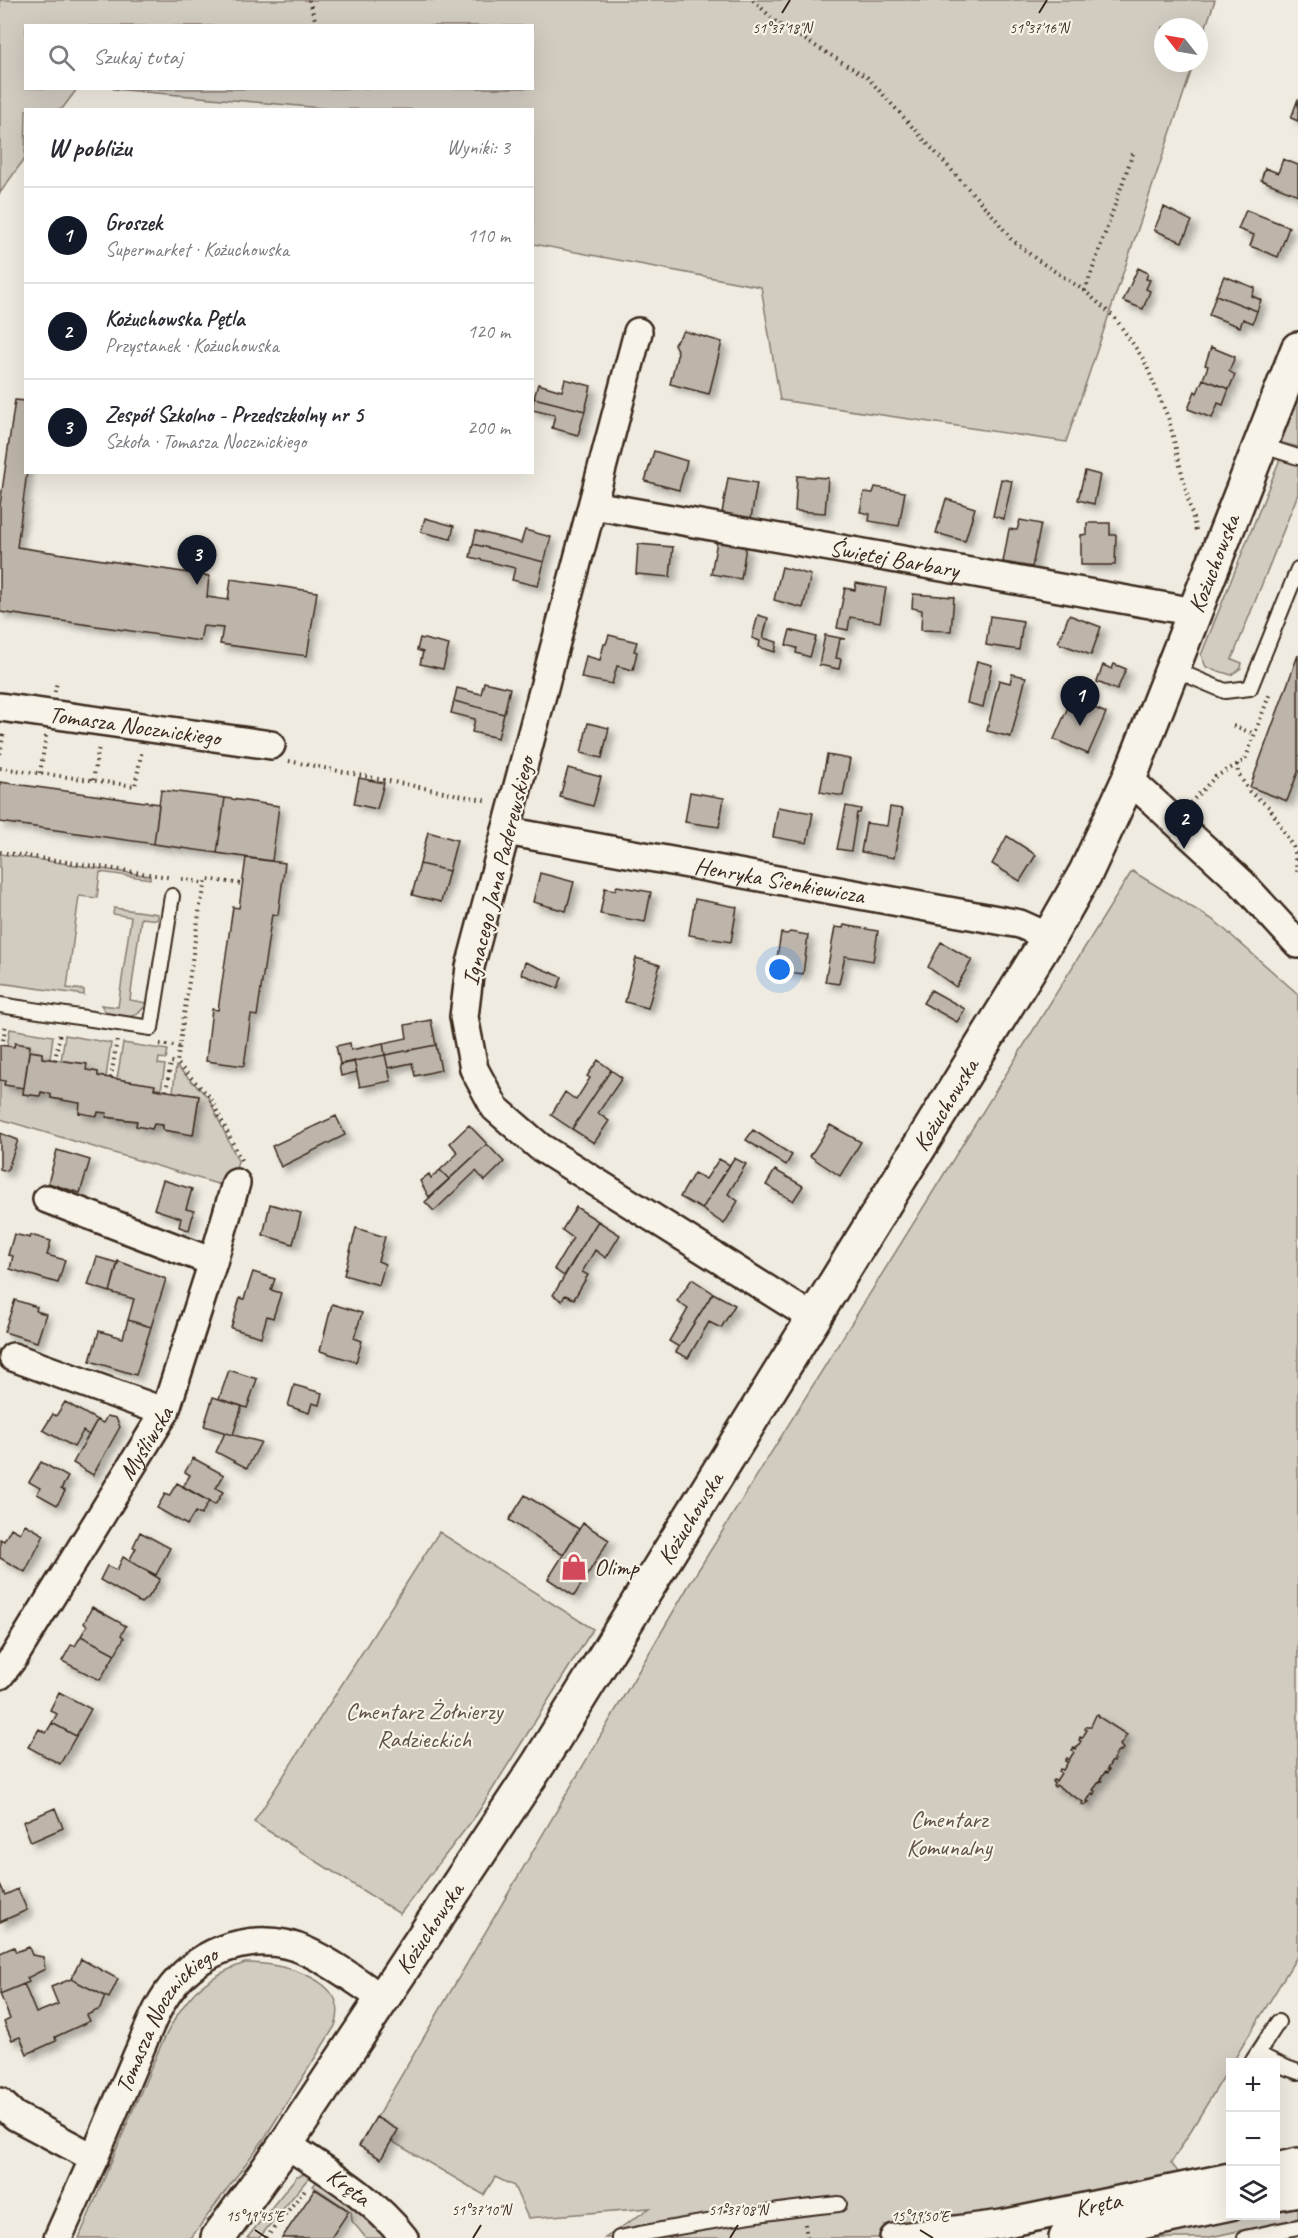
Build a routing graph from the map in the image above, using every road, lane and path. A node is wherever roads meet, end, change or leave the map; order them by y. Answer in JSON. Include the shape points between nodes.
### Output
{"nodes":[{"id":1,"x":309,"y":0,"type":"edge"},
{"id":2,"x":753,"y":0,"type":"edge"},
{"id":3,"x":316,"y":24,"type":"edge"},
{"id":4,"x":1133,"y":153,"type":"dead end"},
{"id":5,"x":1085,"y":291,"type":"junction"},
{"id":6,"x":638,"y":332,"type":"dead end"},
{"id":7,"x":1298,"y":349,"type":"edge"},
{"id":8,"x":1260,"y":445,"type":"junction"},
{"id":9,"x":1298,"y":457,"type":"edge"},
{"id":10,"x":593,"y":505,"type":"junction"},
{"id":11,"x":1212,"y":568,"type":"junction"},
{"id":12,"x":1298,"y":569,"type":"edge"},
{"id":13,"x":1195,"y":612,"type":"junction"},
{"id":14,"x":1173,"y":669,"type":"junction"},
{"id":15,"x":0,"y":707,"type":"edge"},
{"id":16,"x":1233,"y":726,"type":"dead end"},
{"id":17,"x":1255,"y":734,"type":"dead end"},
{"id":18,"x":46,"y":736,"type":"dead end"},
{"id":19,"x":2,"y":740,"type":"dead end"},
{"id":20,"x":99,"y":743,"type":"dead end"},
{"id":21,"x":142,"y":750,"type":"dead end"},
{"id":22,"x":280,"y":753,"type":"joint"},
{"id":23,"x":0,"y":754,"type":"edge"},
{"id":24,"x":1245,"y":760,"type":"dead end"},
{"id":25,"x":1237,"y":764,"type":"junction"},
{"id":26,"x":0,"y":768,"type":"edge"},
{"id":27,"x":40,"y":773,"type":"junction"},
{"id":28,"x":1129,"y":779,"type":"junction"},
{"id":29,"x":93,"y":780,"type":"junction"},
{"id":30,"x":499,"y":803,"type":"dead end"},
{"id":31,"x":1174,"y":820,"type":"junction"},
{"id":32,"x":506,"y":831,"type":"junction"},
{"id":33,"x":0,"y":852,"type":"edge"},
{"id":34,"x":1298,"y":875,"type":"edge"},
{"id":35,"x":206,"y":883,"type":"junction"},
{"id":36,"x":242,"y":884,"type":"dead end"},
{"id":37,"x":172,"y":896,"type":"dead end"},
{"id":38,"x":1049,"y":938,"type":"junction"},
{"id":39,"x":1298,"y":944,"type":"edge"},
{"id":40,"x":0,"y":1005,"type":"edge"},
{"id":41,"x":6,"y":1023,"type":"dead end"},
{"id":42,"x":60,"y":1031,"type":"dead end"},
{"id":43,"x":117,"y":1039,"type":"dead end"},
{"id":44,"x":2,"y":1046,"type":"dead end"},
{"id":45,"x":55,"y":1060,"type":"dead end"},
{"id":46,"x":177,"y":1063,"type":"junction"},
{"id":47,"x":111,"y":1078,"type":"dead end"},
{"id":48,"x":166,"y":1091,"type":"dead end"},
{"id":49,"x":236,"y":1183,"type":"joint"},
{"id":50,"x":47,"y":1199,"type":"dead end"},
{"id":51,"x":213,"y":1262,"type":"junction"},
{"id":52,"x":813,"y":1318,"type":"junction"},
{"id":53,"x":13,"y":1357,"type":"dead end"},
{"id":54,"x":165,"y":1412,"type":"junction"},
{"id":55,"x":0,"y":1675,"type":"edge"},
{"id":56,"x":381,"y":1998,"type":"junction"},
{"id":57,"x":1278,"y":2022,"type":"dead end"},
{"id":58,"x":1255,"y":2058,"type":"edge"},
{"id":59,"x":1280,"y":2066,"type":"edge"},
{"id":60,"x":1298,"y":2072,"type":"edge"},
{"id":61,"x":0,"y":2102,"type":"edge"},
{"id":62,"x":286,"y":2144,"type":"junction"},
{"id":63,"x":94,"y":2158,"type":"junction"},
{"id":64,"x":1298,"y":2162,"type":"edge"},
{"id":65,"x":1280,"y":2166,"type":"edge"},
{"id":66,"x":314,"y":2178,"type":"dead end"},
{"id":67,"x":1226,"y":2178,"type":"edge"},
{"id":68,"x":1298,"y":2188,"type":"edge"},
{"id":69,"x":1280,"y":2192,"type":"edge"},
{"id":70,"x":839,"y":2204,"type":"dead end"},
{"id":71,"x":1226,"y":2204,"type":"edge"},
{"id":72,"x":1298,"y":2227,"type":"edge"},
{"id":73,"x":58,"y":2238,"type":"edge"},
{"id":74,"x":219,"y":2238,"type":"edge"},
{"id":75,"x":266,"y":2238,"type":"edge"},
{"id":76,"x":404,"y":2238,"type":"edge"},
{"id":77,"x":619,"y":2238,"type":"edge"},
{"id":78,"x":894,"y":2238,"type":"edge"},
{"id":79,"x":1066,"y":2238,"type":"edge"},
{"id":80,"x":1245,"y":2238,"type":"edge"}],
"edges":[{"from":1,"to":3,"type":"path"},
{"from":2,"to":5,"type":"path","via":[[777,22],[867,77],[1011,239]]},
{"from":4,"to":5,"type":"path"},
{"from":5,"to":11,"type":"path","via":[[1115,318],[1144,360],[1169,420],[1196,532]]},
{"from":6,"to":10,"type":"street","name":"Ignacego Jana Paderewskiego"},
{"from":7,"to":8,"type":"main road","name":"Kożuchowska"},
{"from":8,"to":9,"type":"lane"},
{"from":8,"to":11,"type":"main road","name":"Kożuchowska"},
{"from":10,"to":13,"type":"street","name":"Świętej Barbary"},
{"from":10,"to":32,"type":"street","name":"Ignacego Jana Paderewskiego"},
{"from":11,"to":13,"type":"main road","name":"Kożuchowska"},
{"from":12,"to":14,"type":"lane","via":[[1250,688],[1225,691]]},
{"from":13,"to":14,"type":"main road","name":"Kożuchowska"},
{"from":14,"to":28,"type":"main road","name":"Kożuchowska"},
{"from":15,"to":22,"type":"street","name":"Tomasza Nocznickiego"},
{"from":16,"to":17,"type":"path"},
{"from":18,"to":27,"type":"path"},
{"from":19,"to":23,"type":"path"},
{"from":20,"to":29,"type":"path"},
{"from":21,"to":29,"type":"path","via":[[135,786]]},
{"from":22,"to":30,"type":"path"},
{"from":24,"to":25,"type":"path"},
{"from":25,"to":31,"type":"path","via":[[1215,777]]},
{"from":25,"to":34,"type":"path","via":[[1249,791],[1270,808],[1293,848]]},
{"from":26,"to":27,"type":"path"},
{"from":27,"to":29,"type":"path"},
{"from":28,"to":31,"type":"street"},
{"from":28,"to":38,"type":"main road","name":"Kożuchowska","via":[[1086,872]]},
{"from":31,"to":39,"type":"street","via":[[1243,884]]},
{"from":32,"to":38,"type":"street","name":"Henryka Sienkiewicza","via":[[1020,924]]},
{"from":32,"to":52,"type":"street","name":"Ignacego Jana Paderewskiego","via":[[470,967],[464,1017],[474,1069],[495,1108],[540,1147]]},
{"from":33,"to":35,"type":"path"},
{"from":35,"to":36,"type":"path","via":[[207,879]]},
{"from":35,"to":46,"type":"path"},
{"from":37,"to":40,"type":"lane","via":[[151,1028]]},
{"from":38,"to":52,"type":"main road","name":"Kożuchowska"},
{"from":41,"to":44,"type":"path"},
{"from":42,"to":45,"type":"path"},
{"from":43,"to":47,"type":"path"},
{"from":46,"to":48,"type":"path","via":[[171,1062]]},
{"from":46,"to":49,"type":"path","via":[[210,1096],[243,1163]]},
{"from":49,"to":51,"type":"street","name":"Myśliwska"},
{"from":50,"to":51,"type":"street"},
{"from":51,"to":54,"type":"street","name":"Myśliwska"},
{"from":52,"to":56,"type":"main road","name":"Kożuchowska","via":[[539,1763]]},
{"from":53,"to":54,"type":"street"},
{"from":54,"to":55,"type":"street","name":"Myśliwska"},
{"from":56,"to":62,"type":"main road","name":"Kożuchowska"},
{"from":56,"to":63,"type":"street","name":"Tomasza Nocznickiego","via":[[306,1951],[267,1941],[232,1945],[206,1956],[177,1980],[155,2014]]},
{"from":57,"to":58,"type":"lane"},
{"from":59,"to":60,"type":"lane"},
{"from":61,"to":63,"type":"street","via":[[15,2116]]},
{"from":62,"to":74,"type":"main road","name":"Kożuchowska"},
{"from":62,"to":76,"type":"street","name":"Kręta","via":[[352,2188]]},
{"from":63,"to":73,"type":"street","name":"Tomasza Nocznickiego"},
{"from":64,"to":65,"type":"street"},
{"from":66,"to":75,"type":"path"},
{"from":67,"to":78,"type":"street","name":"Kręta","via":[[1002,2224]]},
{"from":68,"to":69,"type":"main road"},
{"from":70,"to":77,"type":"lane","via":[[727,2217]]},
{"from":71,"to":79,"type":"main road"},
{"from":72,"to":80,"type":"lane"}]}
